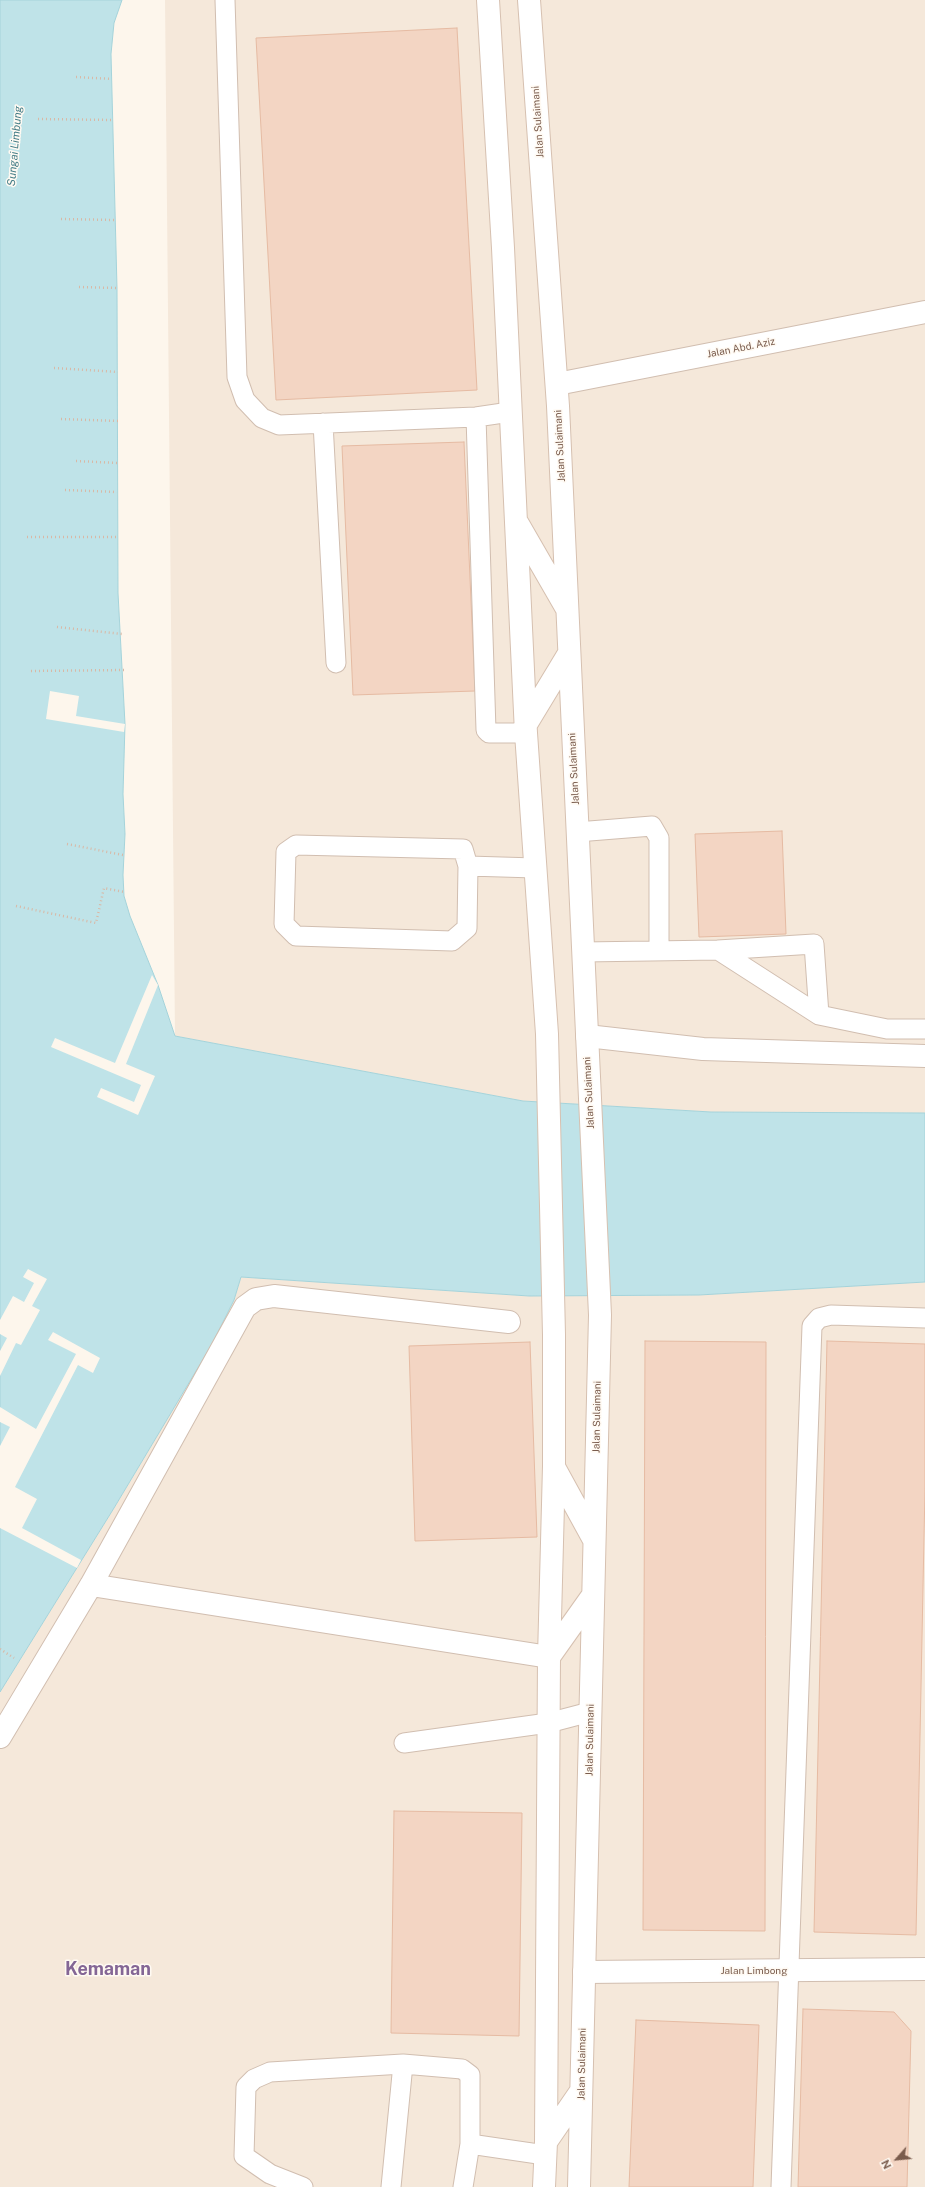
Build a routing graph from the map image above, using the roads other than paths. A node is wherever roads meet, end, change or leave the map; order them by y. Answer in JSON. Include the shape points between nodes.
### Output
{"nodes":[{"id":1,"x":225,"y":0,"type":"edge"},
{"id":2,"x":488,"y":0,"type":"edge"},
{"id":3,"x":529,"y":0,"type":"edge"},
{"id":4,"x":925,"y":312,"type":"edge"},
{"id":5,"x":557,"y":384,"type":"junction"},
{"id":6,"x":510,"y":412,"type":"junction"},
{"id":7,"x":476,"y":417,"type":"junction"},
{"id":8,"x":323,"y":423,"type":"junction"},
{"id":9,"x":515,"y":520,"type":"junction"},
{"id":10,"x":569,"y":612,"type":"junction"},
{"id":11,"x":568,"y":655,"type":"junction"},
{"id":12,"x":336,"y":663,"type":"dead end"},
{"id":13,"x":526,"y":730,"type":"junction"},
{"id":14,"x":577,"y":832,"type":"junction"},
{"id":15,"x":468,"y":866,"type":"junction"},
{"id":16,"x":535,"y":868,"type":"junction"},
{"id":17,"x":659,"y":950,"type":"junction"},
{"id":18,"x":718,"y":950,"type":"junction"},
{"id":19,"x":583,"y":952,"type":"junction"},
{"id":20,"x":819,"y":1015,"type":"junction"},
{"id":21,"x":925,"y":1030,"type":"edge"},
{"id":22,"x":587,"y":1041,"type":"junction"},
{"id":23,"x":925,"y":1056,"type":"edge"},
{"id":24,"x":925,"y":1318,"type":"edge"},
{"id":25,"x":509,"y":1322,"type":"dead end"},
{"id":26,"x":554,"y":1466,"type":"junction"},
{"id":27,"x":594,"y":1541,"type":"junction"},
{"id":28,"x":91,"y":1585,"type":"junction"},
{"id":29,"x":593,"y":1595,"type":"junction"},
{"id":30,"x":549,"y":1658,"type":"junction"},
{"id":31,"x":590,"y":1712,"type":"junction"},
{"id":32,"x":548,"y":1723,"type":"junction"},
{"id":33,"x":0,"y":1737,"type":"edge"},
{"id":34,"x":404,"y":1743,"type":"dead end"},
{"id":35,"x":925,"y":1969,"type":"edge"},
{"id":36,"x":788,"y":1971,"type":"junction"},
{"id":37,"x":584,"y":1972,"type":"junction"},
{"id":38,"x":403,"y":2064,"type":"junction"},
{"id":39,"x":581,"y":2091,"type":"junction"},
{"id":40,"x":470,"y":2144,"type":"junction"},
{"id":41,"x":546,"y":2169,"type":"edge"},
{"id":42,"x":270,"y":2181,"type":"edge"},
{"id":43,"x":302,"y":2187,"type":"edge"},
{"id":44,"x":391,"y":2187,"type":"edge"},
{"id":45,"x":463,"y":2187,"type":"edge"},
{"id":46,"x":579,"y":2187,"type":"edge"},
{"id":47,"x":781,"y":2187,"type":"edge"}],
"edges":[{"from":1,"to":8,"type":"lane","via":[[237,377],[245,400],[262,418],[279,425]]},
{"from":2,"to":6,"type":"main road"},
{"from":3,"to":5,"type":"main road","name":"Jalan Sulaimani"},
{"from":4,"to":5,"type":"main road","name":"Jalan Abd. Aziz"},
{"from":5,"to":10,"type":"main road","name":"Jalan Sulaimani"},
{"from":6,"to":7,"type":"lane"},
{"from":6,"to":9,"type":"main road"},
{"from":7,"to":8,"type":"lane"},
{"from":7,"to":13,"type":"lane","via":[[486,730]]},
{"from":8,"to":12,"type":"lane"},
{"from":9,"to":10,"type":"main road"},
{"from":9,"to":13,"type":"main road"},
{"from":10,"to":11,"type":"main road","name":"Jalan Sulaimani"},
{"from":11,"to":13,"type":"main road"},
{"from":11,"to":14,"type":"main road","name":"Jalan Sulaimani"},
{"from":13,"to":16,"type":"main road"},
{"from":14,"to":17,"type":"lane","via":[[652,826],[659,838]]},
{"from":14,"to":19,"type":"main road","name":"Jalan Sulaimani"},
{"from":15,"to":15,"type":"lane","via":[[467,928],[452,941],[296,936],[284,924],[286,852],[296,845],[463,849]]},
{"from":15,"to":16,"type":"lane"},
{"from":16,"to":26,"type":"main road","via":[[547,1034]]},
{"from":17,"to":18,"type":"lane"},
{"from":17,"to":19,"type":"lane"},
{"from":18,"to":20,"type":"lane"},
{"from":18,"to":20,"type":"lane","via":[[814,944]]},
{"from":19,"to":22,"type":"main road","name":"Jalan Sulaimani"},
{"from":20,"to":21,"type":"lane","via":[[887,1029]]},
{"from":22,"to":23,"type":"main road","via":[[703,1049]]},
{"from":22,"to":27,"type":"main road","name":"Jalan Sulaimani","via":[[600,1315]]},
{"from":24,"to":36,"type":"lane","via":[[831,1315],[819,1318],[812,1326]]},
{"from":25,"to":28,"type":"main road","via":[[274,1296],[256,1299],[245,1306]]},
{"from":26,"to":27,"type":"main road"},
{"from":26,"to":30,"type":"main road"},
{"from":27,"to":29,"type":"main road","name":"Jalan Sulaimani"},
{"from":28,"to":30,"type":"main road"},
{"from":28,"to":33,"type":"main road"},
{"from":29,"to":30,"type":"main road"},
{"from":29,"to":31,"type":"main road","name":"Jalan Sulaimani"},
{"from":30,"to":32,"type":"main road"},
{"from":31,"to":32,"type":"lane"},
{"from":31,"to":37,"type":"main road","name":"Jalan Sulaimani"},
{"from":32,"to":34,"type":"lane"},
{"from":32,"to":41,"type":"main road"},
{"from":35,"to":36,"type":"main road","name":"Jalan Limbong"},
{"from":36,"to":37,"type":"main road","name":"Jalan Limbong"},
{"from":36,"to":47,"type":"lane"},
{"from":37,"to":39,"type":"main road","name":"Jalan Sulaimani"},
{"from":38,"to":40,"type":"lane","via":[[462,2069],[470,2075]]},
{"from":38,"to":42,"type":"lane","via":[[270,2072],[254,2079],[246,2087],[244,2156]]},
{"from":38,"to":44,"type":"lane"},
{"from":39,"to":41,"type":"main road"},
{"from":39,"to":46,"type":"main road","name":"Jalan Sulaimani"},
{"from":40,"to":41,"type":"lane"},
{"from":40,"to":45,"type":"lane"},
{"from":42,"to":43,"type":"lane"}]}
